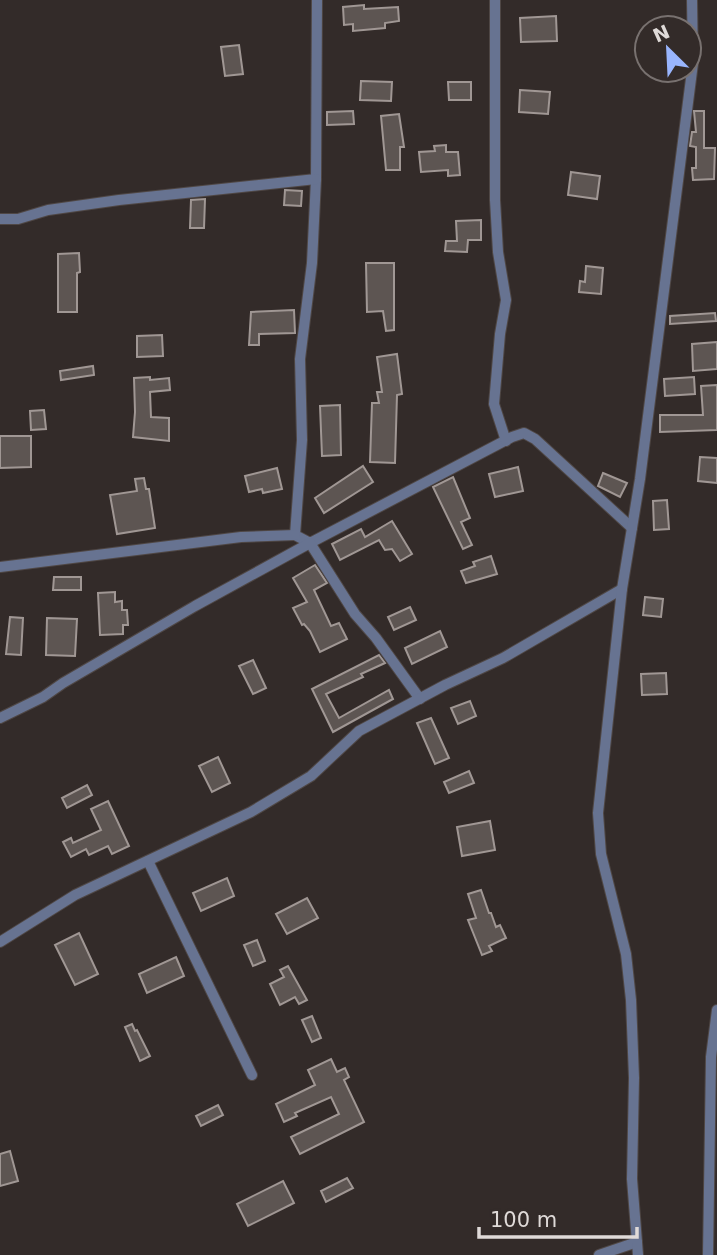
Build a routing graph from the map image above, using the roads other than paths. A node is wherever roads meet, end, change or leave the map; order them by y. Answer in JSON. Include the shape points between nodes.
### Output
{"nodes":[{"id":1,"x":317,"y":0,"type":"edge"},
{"id":2,"x":495,"y":0,"type":"edge"},
{"id":3,"x":692,"y":0,"type":"edge"},
{"id":4,"x":316,"y":179,"type":"junction"},
{"id":5,"x":0,"y":219,"type":"edge"},
{"id":6,"x":506,"y":441,"type":"junction"},
{"id":7,"x":632,"y":528,"type":"junction"},
{"id":8,"x":295,"y":536,"type":"junction"},
{"id":9,"x":310,"y":543,"type":"junction"},
{"id":10,"x":0,"y":567,"type":"edge"},
{"id":11,"x":622,"y":589,"type":"junction"},
{"id":12,"x":420,"y":699,"type":"junction"},
{"id":13,"x":0,"y":718,"type":"edge"},
{"id":14,"x":148,"y":861,"type":"junction"},
{"id":15,"x":0,"y":942,"type":"edge"},
{"id":16,"x":717,"y":1010,"type":"edge"},
{"id":17,"x":252,"y":1075,"type":"dead end"},
{"id":18,"x":637,"y":1242,"type":"junction"},
{"id":19,"x":600,"y":1255,"type":"edge"},
{"id":20,"x":638,"y":1255,"type":"edge"},
{"id":21,"x":708,"y":1255,"type":"edge"}],
"edges":[{"from":1,"to":4,"type":"street"},
{"from":2,"to":6,"type":"street","via":[[495,200],[506,300],[494,404]]},
{"from":3,"to":7,"type":"street","via":[[693,63]]},
{"from":4,"to":5,"type":"street","via":[[119,200]]},
{"from":4,"to":8,"type":"street","via":[[300,359],[302,440]]},
{"from":6,"to":7,"type":"street","via":[[524,433],[535,439]]},
{"from":6,"to":9,"type":"street"},
{"from":7,"to":11,"type":"street"},
{"from":8,"to":9,"type":"street"},
{"from":8,"to":10,"type":"street","via":[[242,537]]},
{"from":9,"to":12,"type":"street","via":[[355,614]]},
{"from":9,"to":13,"type":"street"},
{"from":11,"to":12,"type":"street","via":[[503,658]]},
{"from":11,"to":18,"type":"street","via":[[598,813],[601,854],[630,988]]},
{"from":12,"to":14,"type":"street","via":[[359,731],[311,776],[269,802]]},
{"from":14,"to":15,"type":"street","via":[[59,904]]},
{"from":14,"to":17,"type":"street"},
{"from":16,"to":21,"type":"street","via":[[710,1056]]},
{"from":18,"to":19,"type":"street"},
{"from":18,"to":20,"type":"street"}]}
